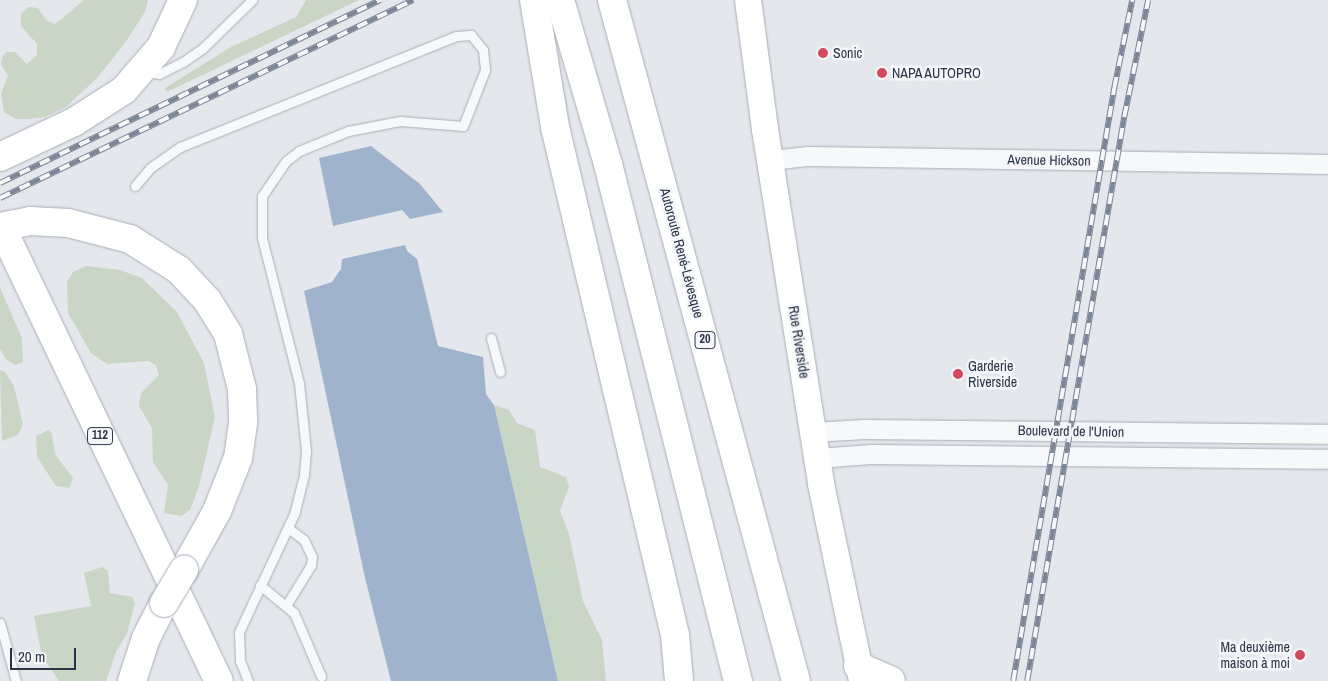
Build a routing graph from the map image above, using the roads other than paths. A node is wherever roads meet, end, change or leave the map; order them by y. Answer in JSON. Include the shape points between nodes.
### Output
{"nodes":[{"id":1,"x":183,"y":0,"type":"edge"},
{"id":2,"x":252,"y":0,"type":"edge"},
{"id":3,"x":534,"y":0,"type":"edge"},
{"id":4,"x":560,"y":0,"type":"edge"},
{"id":5,"x":612,"y":0,"type":"edge"},
{"id":6,"x":748,"y":0,"type":"edge"},
{"id":7,"x":143,"y":70,"type":"junction"},
{"id":8,"x":0,"y":156,"type":"edge"},
{"id":9,"x":770,"y":160,"type":"junction"},
{"id":10,"x":1328,"y":164,"type":"edge"},
{"id":11,"x":136,"y":186,"type":"dead end"},
{"id":12,"x":4,"y":233,"type":"edge"},
{"id":13,"x":491,"y":338,"type":"dead end"},
{"id":14,"x":500,"y":372,"type":"dead end"},
{"id":15,"x":813,"y":432,"type":"junction"},
{"id":16,"x":1328,"y":434,"type":"edge"},
{"id":17,"x":817,"y":458,"type":"junction"},
{"id":18,"x":1328,"y":459,"type":"edge"},
{"id":19,"x":288,"y":528,"type":"junction"},
{"id":20,"x":260,"y":585,"type":"junction"},
{"id":21,"x":287,"y":604,"type":"junction"},
{"id":22,"x":0,"y":623,"type":"edge"},
{"id":23,"x":860,"y":674,"type":"edge"},
{"id":24,"x":320,"y":676,"type":"dead end"},
{"id":25,"x":16,"y":681,"type":"edge"},
{"id":26,"x":132,"y":681,"type":"edge"},
{"id":27,"x":219,"y":681,"type":"edge"},
{"id":28,"x":248,"y":681,"type":"edge"},
{"id":29,"x":679,"y":681,"type":"edge"},
{"id":30,"x":738,"y":681,"type":"edge"},
{"id":31,"x":796,"y":681,"type":"edge"},
{"id":32,"x":891,"y":681,"type":"edge"}],
"edges":[{"from":1,"to":7,"type":"main road","via":[[168,36]]},
{"from":2,"to":7,"type":"lane","via":[[202,48],[182,62],[159,74]]},
{"from":3,"to":29,"type":"main road","via":[[555,127],[675,636]]},
{"from":4,"to":30,"type":"main road","via":[[608,164]]},
{"from":5,"to":31,"type":"main road","name":"Autoroute René-Lévesque","number":"20"},
{"from":6,"to":9,"type":"street","name":"Rue Riverside"},
{"from":7,"to":8,"type":"main road","via":[[112,98],[58,129]]},
{"from":9,"to":10,"type":"street","name":"Avenue Hickson","via":[[809,156]]},
{"from":9,"to":15,"type":"street","name":"Rue Riverside"},
{"from":11,"to":19,"type":"lane","via":[[150,168],[180,147],[447,40],[467,34],[478,40],[483,50],[485,70],[463,126],[400,121],[348,131],[300,151],[286,161],[262,196],[262,238],[293,355],[306,430],[303,482]]},
{"from":12,"to":26,"type":"main road","number":"112","bridge":true,"via":[[30,221],[68,223],[130,239],[179,270],[207,300],[228,334],[242,389],[243,423],[238,458],[217,511],[146,638]]},
{"from":12,"to":27,"type":"main road","number":"112"},
{"from":13,"to":14,"type":"lane"},
{"from":15,"to":16,"type":"street","name":"Boulevard de l'Union","via":[[874,429]]},
{"from":15,"to":17,"type":"street","name":"Rue Riverside"},
{"from":17,"to":18,"type":"street","name":"Boulevard de l'Union","via":[[871,454]]},
{"from":17,"to":23,"type":"street","name":"Rue Riverside"},
{"from":19,"to":20,"type":"lane"},
{"from":19,"to":21,"type":"lane","via":[[304,540],[312,557],[311,565]]},
{"from":20,"to":21,"type":"lane"},
{"from":20,"to":28,"type":"lane","via":[[238,640],[240,661]]},
{"from":21,"to":24,"type":"lane","via":[[299,621]]},
{"from":22,"to":25,"type":"lane"},
{"from":23,"to":32,"type":"main road"}]}
